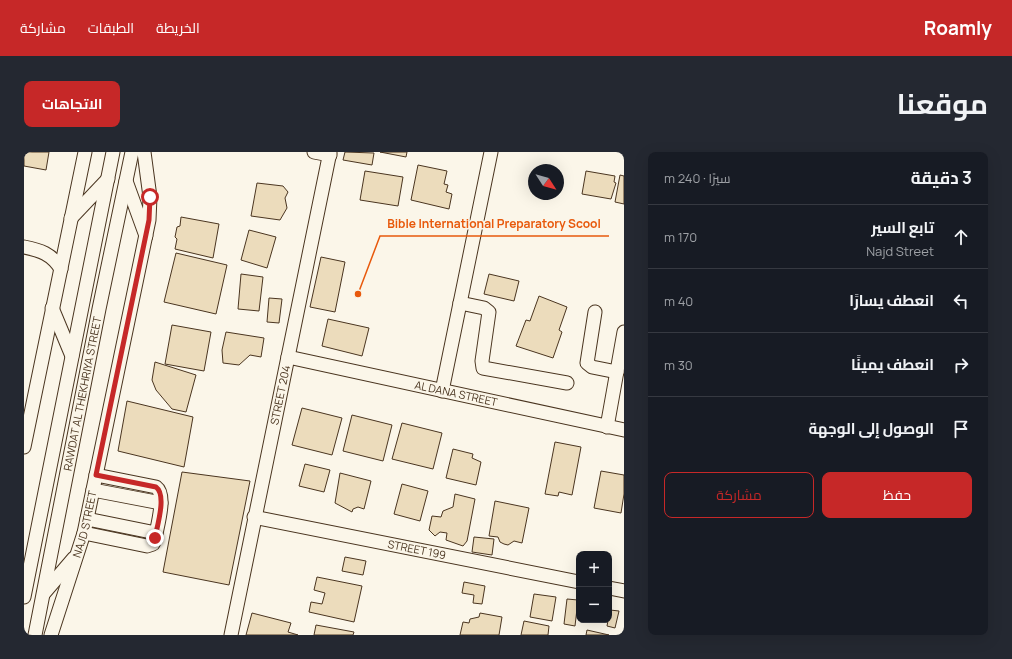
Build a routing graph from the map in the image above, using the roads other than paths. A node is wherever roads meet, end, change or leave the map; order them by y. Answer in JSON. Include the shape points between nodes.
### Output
{"nodes":[{"id":1,"x":84,"y":152,"type":"edge"},
{"id":2,"x":113,"y":152,"type":"edge"},
{"id":3,"x":132,"y":152,"type":"edge"},
{"id":4,"x":144,"y":152,"type":"edge"},
{"id":5,"x":314,"y":152,"type":"edge"},
{"id":6,"x":491,"y":152,"type":"edge"},
{"id":7,"x":330,"y":154,"type":"edge"},
{"id":8,"x":108,"y":179,"type":"junction"},
{"id":9,"x":126,"y":180,"type":"junction"},
{"id":10,"x":71,"y":218,"type":"junction"},
{"id":11,"x":146,"y":236,"type":"junction"},
{"id":12,"x":66,"y":240,"type":"junction"},
{"id":13,"x":24,"y":247,"type":"edge"},
{"id":14,"x":40,"y":250,"type":"junction"},
{"id":15,"x":60,"y":269,"type":"junction"},
{"id":16,"x":460,"y":303,"type":"junction"},
{"id":17,"x":52,"y":308,"type":"junction"},
{"id":18,"x":595,"y":312,"type":"dead end"},
{"id":19,"x":624,"y":332,"type":"edge"},
{"id":20,"x":72,"y":356,"type":"junction"},
{"id":21,"x":288,"y":357,"type":"junction"},
{"id":22,"x":617,"y":372,"type":"junction"},
{"id":23,"x":567,"y":383,"type":"dead end"},
{"id":24,"x":442,"y":391,"type":"junction"},
{"id":25,"x":607,"y":427,"type":"junction"},
{"id":26,"x":624,"y":430,"type":"edge"},
{"id":27,"x":24,"y":447,"type":"edge"},
{"id":28,"x":96,"y":475,"type":"junction"},
{"id":29,"x":93,"y":490,"type":"junction"},
{"id":30,"x":161,"y":503,"type":"junction"},
{"id":31,"x":254,"y":517,"type":"junction"},
{"id":32,"x":87,"y":519,"type":"junction"},
{"id":33,"x":84,"y":533,"type":"junction"},
{"id":34,"x":156,"y":533,"type":"junction"},
{"id":35,"x":79,"y":553,"type":"junction"},
{"id":36,"x":576,"y":581,"type":"edge"},
{"id":37,"x":612,"y":589,"type":"edge"},
{"id":38,"x":624,"y":591,"type":"edge"},
{"id":39,"x":43,"y":594,"type":"junction"},
{"id":40,"x":24,"y":597,"type":"edge"},
{"id":41,"x":35,"y":635,"type":"edge"},
{"id":42,"x":51,"y":635,"type":"edge"},
{"id":43,"x":231,"y":635,"type":"edge"}],
"edges":[{"from":1,"to":10,"type":"street"},
{"from":2,"to":8,"type":"street","name":"RAWDAT AL THEKHRIYA STREET"},
{"from":3,"to":9,"type":"street","name":"RAWDAT AL THEKHRIYA STREET"},
{"from":4,"to":11,"type":"street","name":"NAJD STREET","via":[[150,197]]},
{"from":5,"to":7,"type":"street","name":"STREET 204"},
{"from":6,"to":16,"type":"street"},
{"from":7,"to":21,"type":"street","name":"STREET 204"},
{"from":8,"to":10,"type":"street"},
{"from":8,"to":20,"type":"street","name":"RAWDAT AL THEKHRIYA STREET"},
{"from":9,"to":11,"type":"street"},
{"from":9,"to":39,"type":"street","name":"RAWDAT AL THEKHRIYA STREET"},
{"from":10,"to":12,"type":"street"},
{"from":11,"to":28,"type":"street","name":"NAJD STREET"},
{"from":12,"to":14,"type":"street","via":[[54,248]]},
{"from":12,"to":15,"type":"street"},
{"from":13,"to":14,"type":"street"},
{"from":14,"to":15,"type":"street","via":[[52,258]]},
{"from":15,"to":17,"type":"street"},
{"from":16,"to":23,"type":"street","via":[[484,308],[489,312],[483,368]]},
{"from":16,"to":24,"type":"street"},
{"from":17,"to":20,"type":"street"},
{"from":17,"to":27,"type":"street"},
{"from":18,"to":22,"type":"street","via":[[587,363],[590,366]]},
{"from":19,"to":22,"type":"street"},
{"from":20,"to":40,"type":"street","name":"RAWDAT AL THEKHRIYA STREET"},
{"from":21,"to":24,"type":"street","name":"AL DANA STREET"},
{"from":21,"to":31,"type":"street","name":"STREET 204"},
{"from":22,"to":25,"type":"street"},
{"from":24,"to":25,"type":"street","name":"AL DANA STREET"},
{"from":25,"to":26,"type":"street","name":"AL DANA STREET"},
{"from":28,"to":29,"type":"street","name":"NAJD STREET"},
{"from":28,"to":30,"type":"street","via":[[156,487],[162,494]]},
{"from":29,"to":30,"type":"street"},
{"from":29,"to":32,"type":"street","name":"NAJD STREET"},
{"from":30,"to":34,"type":"street"},
{"from":31,"to":36,"type":"street","name":"STREET 199"},
{"from":31,"to":43,"type":"street","name":"STREET 204"},
{"from":32,"to":33,"type":"street","name":"NAJD STREET"},
{"from":32,"to":34,"type":"street"},
{"from":33,"to":34,"type":"street","via":[[148,546],[154,541]]},
{"from":33,"to":35,"type":"street","name":"NAJD STREET"},
{"from":35,"to":39,"type":"street"},
{"from":35,"to":42,"type":"street","name":"NAJD STREET"},
{"from":37,"to":38,"type":"street"},
{"from":39,"to":41,"type":"street","name":"RAWDAT AL THEKHRIYA STREET"}]}
